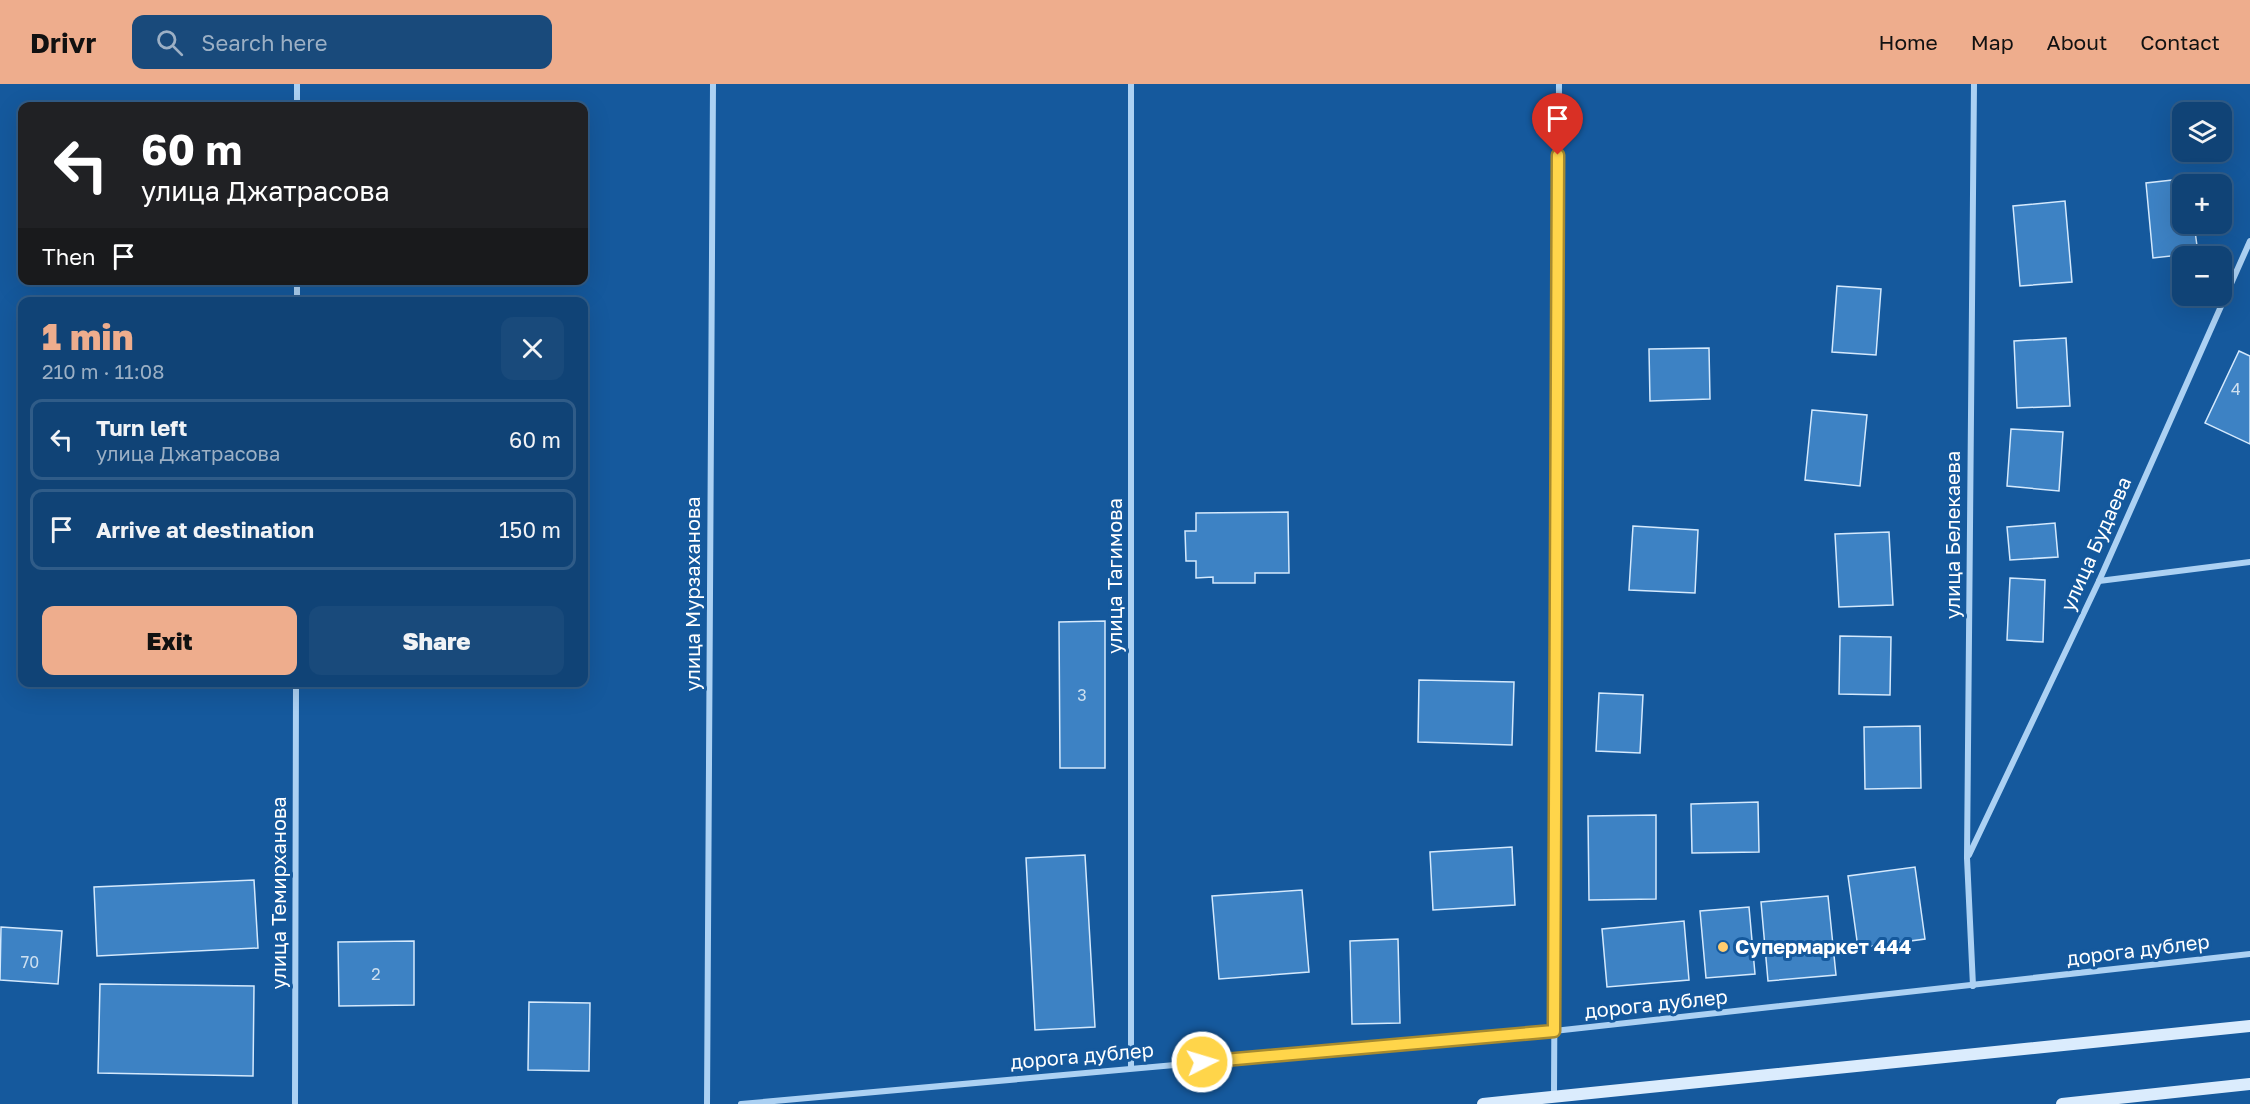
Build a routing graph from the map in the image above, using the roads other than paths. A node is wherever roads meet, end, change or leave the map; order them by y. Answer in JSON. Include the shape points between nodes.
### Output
{"nodes":[{"id":1,"x":297,"y":84,"type":"edge"},
{"id":2,"x":713,"y":84,"type":"edge"},
{"id":3,"x":1131,"y":84,"type":"edge"},
{"id":4,"x":1559,"y":84,"type":"edge"},
{"id":5,"x":1974,"y":84,"type":"edge"},
{"id":6,"x":297,"y":102,"type":"edge"},
{"id":7,"x":2250,"y":241,"type":"edge"},
{"id":8,"x":2250,"y":562,"type":"edge"},
{"id":9,"x":2099,"y":581,"type":"junction"},
{"id":10,"x":296,"y":687,"type":"edge"},
{"id":11,"x":1967,"y":858,"type":"junction"},
{"id":12,"x":2250,"y":954,"type":"edge"},
{"id":13,"x":1973,"y":986,"type":"junction"},
{"id":14,"x":2250,"y":1026,"type":"edge"},
{"id":15,"x":1554,"y":1031,"type":"junction"},
{"id":16,"x":1131,"y":1068,"type":"junction"},
{"id":17,"x":2250,"y":1084,"type":"edge"},
{"id":18,"x":1554,"y":1100,"type":"edge"},
{"id":19,"x":295,"y":1104,"type":"edge"},
{"id":20,"x":706,"y":1104,"type":"edge"},
{"id":21,"x":741,"y":1104,"type":"edge"},
{"id":22,"x":1483,"y":1104,"type":"edge"},
{"id":23,"x":2062,"y":1104,"type":"edge"}],
"edges":[{"from":1,"to":6,"type":"street"},
{"from":2,"to":20,"type":"street","name":"улица Мурзаханова"},
{"from":3,"to":16,"type":"street","name":"улица Тагимова"},
{"from":4,"to":15,"type":"street"},
{"from":5,"to":11,"type":"street","name":"улица Белекаева"},
{"from":7,"to":9,"type":"street","name":"улица Будаева"},
{"from":8,"to":9,"type":"street"},
{"from":9,"to":11,"type":"street","name":"улица Будаева"},
{"from":10,"to":19,"type":"street","name":"улица Темирханова"},
{"from":11,"to":13,"type":"street","name":"улица Белекаева"},
{"from":12,"to":13,"type":"street","name":"дорога дублер"},
{"from":13,"to":15,"type":"street","name":"дорога дублер"},
{"from":14,"to":18,"type":"main road"},
{"from":15,"to":16,"type":"street","name":"дорога дублер"},
{"from":15,"to":18,"type":"street"},
{"from":16,"to":21,"type":"street","name":"дорога дублер"},
{"from":17,"to":23,"type":"main road"},
{"from":18,"to":22,"type":"main road"}]}
